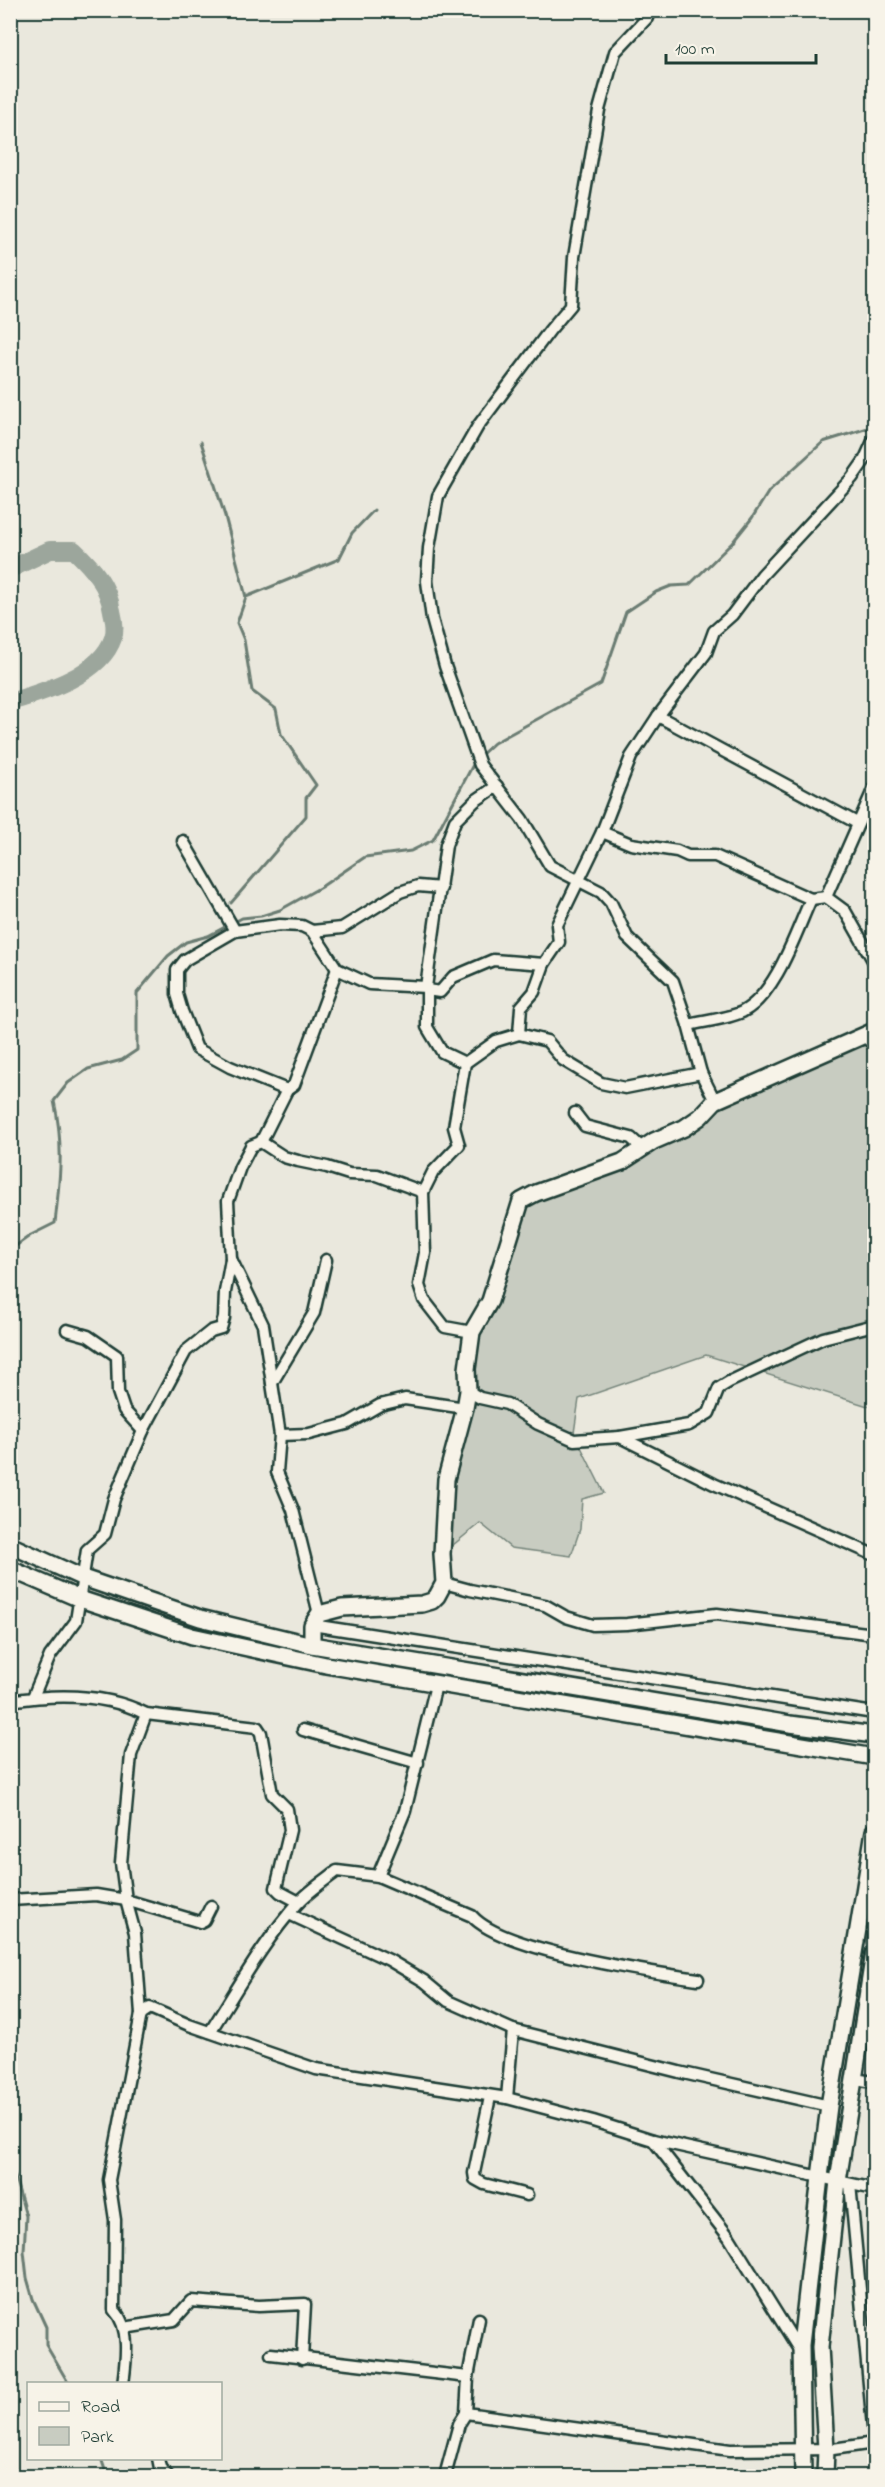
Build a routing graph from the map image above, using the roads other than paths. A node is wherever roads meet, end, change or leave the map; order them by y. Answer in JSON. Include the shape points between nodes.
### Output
{"nodes":[{"id":1,"x":648,"y":10,"type":"edge"},
{"id":2,"x":874,"y":439,"type":"edge"},
{"id":3,"x":658,"y":716,"type":"junction"},
{"id":4,"x":497,"y":786,"type":"junction"},
{"id":5,"x":874,"y":788,"type":"edge"},
{"id":6,"x":857,"y":823,"type":"junction"},
{"id":7,"x":602,"y":832,"type":"junction"},
{"id":8,"x":183,"y":841,"type":"dead end"},
{"id":9,"x":579,"y":881,"type":"junction"},
{"id":10,"x":441,"y":888,"type":"junction"},
{"id":11,"x":826,"y":897,"type":"junction"},
{"id":12,"x":811,"y":899,"type":"junction"},
{"id":13,"x":232,"y":926,"type":"junction"},
{"id":14,"x":312,"y":931,"type":"junction"},
{"id":15,"x":874,"y":962,"type":"edge"},
{"id":16,"x":544,"y":964,"type":"junction"},
{"id":17,"x":337,"y":969,"type":"junction"},
{"id":18,"x":426,"y":989,"type":"junction"},
{"id":19,"x":688,"y":1025,"type":"junction"},
{"id":20,"x":519,"y":1034,"type":"junction"},
{"id":21,"x":871,"y":1037,"type":"edge"},
{"id":22,"x":465,"y":1063,"type":"junction"},
{"id":23,"x":701,"y":1073,"type":"junction"},
{"id":24,"x":287,"y":1090,"type":"junction"},
{"id":25,"x":715,"y":1101,"type":"junction"},
{"id":26,"x":575,"y":1113,"type":"dead end"},
{"id":27,"x":261,"y":1142,"type":"junction"},
{"id":28,"x":643,"y":1149,"type":"junction"},
{"id":29,"x":423,"y":1192,"type":"junction"},
{"id":30,"x":231,"y":1259,"type":"junction"},
{"id":31,"x":326,"y":1260,"type":"dead end"},
{"id":32,"x":874,"y":1325,"type":"edge"},
{"id":33,"x":67,"y":1330,"type":"dead end"},
{"id":34,"x":472,"y":1332,"type":"junction"},
{"id":35,"x":272,"y":1383,"type":"junction"},
{"id":36,"x":468,"y":1391,"type":"junction"},
{"id":37,"x":465,"y":1408,"type":"junction"},
{"id":38,"x":143,"y":1431,"type":"junction"},
{"id":39,"x":280,"y":1435,"type":"junction"},
{"id":40,"x":620,"y":1437,"type":"junction"},
{"id":41,"x":10,"y":1545,"type":"edge"},
{"id":42,"x":874,"y":1556,"type":"edge"},
{"id":43,"x":10,"y":1569,"type":"edge"},
{"id":44,"x":83,"y":1578,"type":"junction"},
{"id":45,"x":444,"y":1582,"type":"junction"},
{"id":46,"x":80,"y":1599,"type":"junction"},
{"id":47,"x":316,"y":1620,"type":"junction"},
{"id":48,"x":874,"y":1633,"type":"edge"},
{"id":49,"x":312,"y":1645,"type":"junction"},
{"id":50,"x":436,"y":1684,"type":"junction"},
{"id":51,"x":33,"y":1697,"type":"junction"},
{"id":52,"x":10,"y":1701,"type":"edge"},
{"id":53,"x":874,"y":1713,"type":"edge"},
{"id":54,"x":146,"y":1714,"type":"junction"},
{"id":55,"x":303,"y":1730,"type":"dead end"},
{"id":56,"x":874,"y":1735,"type":"edge"},
{"id":57,"x":874,"y":1757,"type":"edge"},
{"id":58,"x":418,"y":1763,"type":"junction"},
{"id":59,"x":874,"y":1831,"type":"edge"},
{"id":60,"x":378,"y":1876,"type":"junction"},
{"id":61,"x":10,"y":1900,"type":"edge"},
{"id":62,"x":126,"y":1900,"type":"junction"},
{"id":63,"x":299,"y":1902,"type":"junction"},
{"id":64,"x":210,"y":1906,"type":"dead end"},
{"id":65,"x":289,"y":1914,"type":"junction"},
{"id":66,"x":874,"y":1959,"type":"edge"},
{"id":67,"x":698,"y":1980,"type":"dead end"},
{"id":68,"x":141,"y":2014,"type":"junction"},
{"id":69,"x":513,"y":2030,"type":"junction"},
{"id":70,"x":210,"y":2032,"type":"junction"},
{"id":71,"x":854,"y":2079,"type":"junction"},
{"id":72,"x":874,"y":2082,"type":"edge"},
{"id":73,"x":490,"y":2097,"type":"junction"},
{"id":74,"x":507,"y":2098,"type":"junction"},
{"id":75,"x":829,"y":2106,"type":"junction"},
{"id":76,"x":653,"y":2140,"type":"junction"},
{"id":77,"x":820,"y":2177,"type":"junction"},
{"id":78,"x":844,"y":2182,"type":"junction"},
{"id":79,"x":874,"y":2189,"type":"edge"},
{"id":80,"x":527,"y":2195,"type":"dead end"},
{"id":81,"x":479,"y":2319,"type":"dead end"},
{"id":82,"x":124,"y":2328,"type":"junction"},
{"id":83,"x":270,"y":2354,"type":"dead end"},
{"id":84,"x":801,"y":2354,"type":"junction"},
{"id":85,"x":302,"y":2359,"type":"junction"},
{"id":86,"x":468,"y":2377,"type":"junction"},
{"id":87,"x":123,"y":2382,"type":"edge"},
{"id":88,"x":466,"y":2413,"type":"junction"},
{"id":89,"x":874,"y":2437,"type":"edge"},
{"id":90,"x":874,"y":2443,"type":"edge"},
{"id":91,"x":804,"y":2449,"type":"junction"},
{"id":92,"x":826,"y":2449,"type":"junction"},
{"id":93,"x":158,"y":2460,"type":"edge"},
{"id":94,"x":168,"y":2476,"type":"edge"},
{"id":95,"x":446,"y":2476,"type":"edge"},
{"id":96,"x":803,"y":2476,"type":"edge"},
{"id":97,"x":825,"y":2476,"type":"edge"}],
"edges":[{"from":1,"to":4,"type":"street","via":[[647,18],[615,52],[599,110],[574,256],[572,305],[478,426],[438,496],[427,581],[432,619],[478,760]]},
{"from":2,"to":3,"type":"street","via":[[852,478],[714,631],[706,653]]},
{"from":3,"to":6,"type":"street"},
{"from":3,"to":7,"type":"street","via":[[631,757]]},
{"from":4,"to":9,"type":"street","via":[[550,866]]},
{"from":4,"to":10,"type":"street","via":[[455,821],[446,845]]},
{"from":5,"to":6,"type":"street"},
{"from":6,"to":11,"type":"street"},
{"from":7,"to":9,"type":"street"},
{"from":7,"to":12,"type":"street","via":[[631,844],[688,856],[715,856]]},
{"from":8,"to":13,"type":"street"},
{"from":9,"to":16,"type":"street","via":[[557,926],[559,942]]},
{"from":9,"to":19,"type":"street","via":[[601,892],[611,903],[627,937],[673,981]]},
{"from":10,"to":14,"type":"street","via":[[418,886],[400,892],[342,928]]},
{"from":10,"to":18,"type":"street"},
{"from":11,"to":12,"type":"street"},
{"from":11,"to":15,"type":"street","via":[[845,911]]},
{"from":12,"to":19,"type":"street","via":[[762,995],[742,1012]]},
{"from":13,"to":14,"type":"street","via":[[302,926]]},
{"from":13,"to":24,"type":"street","via":[[177,970],[182,1011],[197,1048],[239,1072]]},
{"from":14,"to":17,"type":"street"},
{"from":16,"to":18,"type":"street","via":[[493,960],[453,977],[440,992]]},
{"from":16,"to":20,"type":"street","via":[[534,992],[520,1007]]},
{"from":17,"to":18,"type":"street","via":[[369,984]]},
{"from":17,"to":24,"type":"street","via":[[294,1085]]},
{"from":18,"to":22,"type":"street","via":[[428,1027],[436,1044],[442,1052]]},
{"from":19,"to":23,"type":"street"},
{"from":20,"to":22,"type":"street","via":[[496,1041]]},
{"from":20,"to":23,"type":"street","via":[[547,1041],[563,1060],[601,1083],[626,1088]]},
{"from":21,"to":25,"type":"street"},
{"from":22,"to":29,"type":"street","via":[[454,1128],[459,1145],[433,1172]]},
{"from":23,"to":25,"type":"street"},
{"from":24,"to":27,"type":"street"},
{"from":25,"to":28,"type":"street","via":[[684,1128]]},
{"from":26,"to":28,"type":"street","via":[[585,1126],[631,1138]]},
{"from":27,"to":29,"type":"street","via":[[284,1157],[349,1174],[377,1175]]},
{"from":27,"to":30,"type":"street","via":[[251,1146],[228,1201]]},
{"from":28,"to":34,"type":"street","via":[[622,1162],[520,1201],[489,1301]]},
{"from":29,"to":34,"type":"street","via":[[425,1253],[420,1285],[424,1300],[445,1327]]},
{"from":30,"to":35,"type":"street","via":[[263,1325]]},
{"from":30,"to":38,"type":"street","via":[[221,1328],[211,1330],[186,1351]]},
{"from":31,"to":35,"type":"street","via":[[314,1313]]},
{"from":32,"to":40,"type":"street","via":[[823,1338],[729,1382],[719,1388],[710,1413],[689,1425]]},
{"from":33,"to":38,"type":"street","via":[[88,1335],[117,1356],[118,1392],[124,1410]]},
{"from":34,"to":36,"type":"street"},
{"from":35,"to":39,"type":"street"},
{"from":36,"to":37,"type":"street"},
{"from":36,"to":40,"type":"street","via":[[507,1404],[574,1440]]},
{"from":37,"to":39,"type":"street","via":[[405,1399],[380,1405],[347,1424],[309,1434]]},
{"from":37,"to":45,"type":"street","via":[[446,1479]]},
{"from":38,"to":44,"type":"street","via":[[114,1499],[105,1534],[87,1550]]},
{"from":39,"to":47,"type":"street","via":[[277,1472],[293,1510]]},
{"from":40,"to":42,"type":"street"},
{"from":41,"to":44,"type":"street"},
{"from":43,"to":46,"type":"street"},
{"from":44,"to":46,"type":"street"},
{"from":44,"to":49,"type":"street","via":[[201,1617]]},
{"from":45,"to":47,"type":"street","via":[[432,1601],[422,1604],[342,1608]]},
{"from":45,"to":48,"type":"street","via":[[545,1605],[593,1625],[717,1614]]},
{"from":46,"to":50,"type":"street","via":[[192,1636]]},
{"from":46,"to":51,"type":"street","via":[[76,1621],[50,1656]]},
{"from":47,"to":49,"type":"street"},
{"from":47,"to":53,"type":"street"},
{"from":49,"to":56,"type":"street"},
{"from":50,"to":57,"type":"street"},
{"from":50,"to":58,"type":"street"},
{"from":51,"to":52,"type":"street"},
{"from":51,"to":54,"type":"street","via":[[103,1698]]},
{"from":54,"to":62,"type":"street","via":[[131,1755],[121,1863]]},
{"from":54,"to":63,"type":"street","via":[[257,1727],[272,1794],[287,1809],[290,1830],[276,1888]]},
{"from":55,"to":58,"type":"street"},
{"from":58,"to":60,"type":"street","via":[[405,1811]]},
{"from":59,"to":75,"type":"street"},
{"from":60,"to":63,"type":"street","via":[[337,1871]]},
{"from":60,"to":67,"type":"street","via":[[472,1916],[511,1939],[612,1966]]},
{"from":61,"to":62,"type":"street","via":[[81,1895]]},
{"from":62,"to":64,"type":"street","via":[[200,1922]]},
{"from":62,"to":68,"type":"street","via":[[135,1933]]},
{"from":63,"to":65,"type":"street"},
{"from":65,"to":69,"type":"street","via":[[389,1960],[448,2001]]},
{"from":65,"to":70,"type":"street","via":[[254,1959]]},
{"from":66,"to":71,"type":"street"},
{"from":68,"to":70,"type":"street","via":[[150,2008]]},
{"from":68,"to":82,"type":"street","via":[[109,2180],[115,2220],[114,2310]]},
{"from":69,"to":74,"type":"street"},
{"from":69,"to":75,"type":"street"},
{"from":70,"to":73,"type":"street","via":[[316,2069]]},
{"from":71,"to":72,"type":"street"},
{"from":71,"to":78,"type":"street"},
{"from":73,"to":74,"type":"street"},
{"from":73,"to":80,"type":"street","via":[[475,2179]]},
{"from":74,"to":76,"type":"street"},
{"from":75,"to":77,"type":"street"},
{"from":76,"to":77,"type":"street"},
{"from":76,"to":84,"type":"street","via":[[729,2237]]},
{"from":77,"to":78,"type":"street"},
{"from":77,"to":84,"type":"street"},
{"from":78,"to":79,"type":"street"},
{"from":78,"to":89,"type":"street"},
{"from":78,"to":92,"type":"street","via":[[820,2347]]},
{"from":81,"to":86,"type":"street"},
{"from":82,"to":85,"type":"street","via":[[174,2320],[191,2301],[259,2306],[305,2304]]},
{"from":82,"to":87,"type":"street"},
{"from":83,"to":85,"type":"street"},
{"from":84,"to":91,"type":"street"},
{"from":85,"to":86,"type":"street"},
{"from":86,"to":88,"type":"street"},
{"from":88,"to":91,"type":"street","via":[[730,2450]]},
{"from":88,"to":95,"type":"street","via":[[459,2424]]},
{"from":90,"to":92,"type":"street"},
{"from":91,"to":92,"type":"street"},
{"from":91,"to":96,"type":"street"},
{"from":92,"to":97,"type":"street"},
{"from":93,"to":94,"type":"street"}]}
